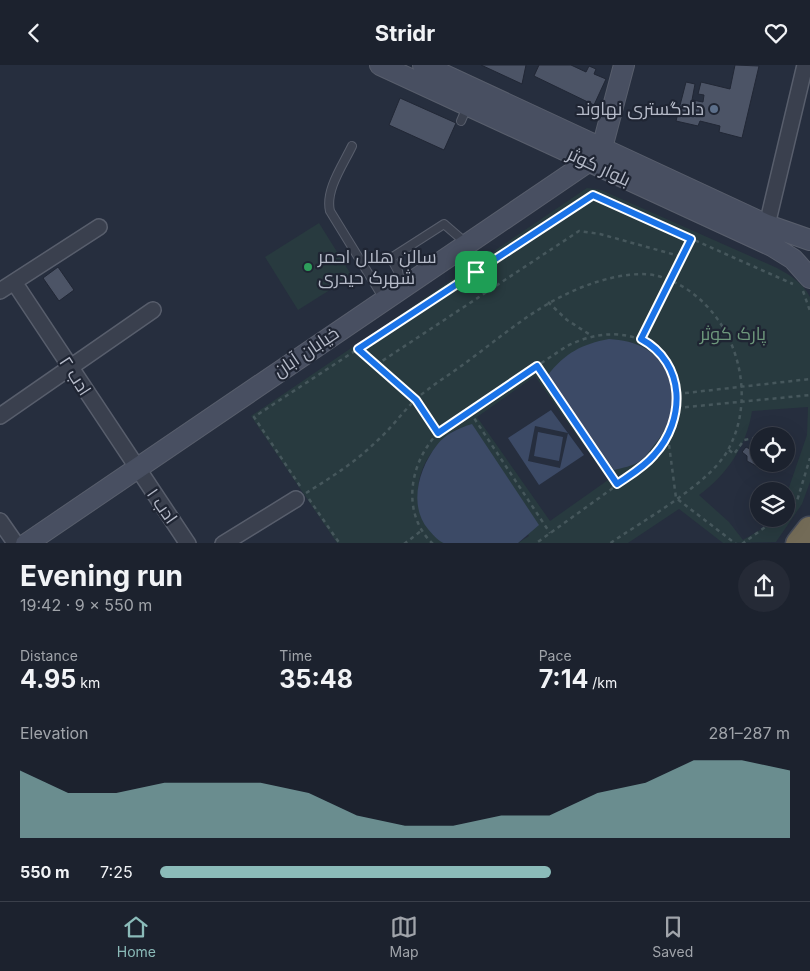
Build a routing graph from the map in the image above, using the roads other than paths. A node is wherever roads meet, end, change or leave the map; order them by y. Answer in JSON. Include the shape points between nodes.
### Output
{"nodes":[{"id":1,"x":380,"y":65,"type":"edge"},
{"id":2,"x":423,"y":65,"type":"edge"},
{"id":3,"x":624,"y":65,"type":"edge"},
{"id":4,"x":805,"y":65,"type":"edge"},
{"id":5,"x":352,"y":146,"type":"dead end"},
{"id":6,"x":595,"y":155,"type":"junction"},
{"id":7,"x":767,"y":225,"type":"junction"},
{"id":8,"x":100,"y":227,"type":"dead end"},
{"id":9,"x":810,"y":240,"type":"edge"},
{"id":10,"x":466,"y":243,"type":"junction"},
{"id":11,"x":810,"y":278,"type":"edge"},
{"id":12,"x":14,"y":283,"type":"junction"},
{"id":13,"x":401,"y":287,"type":"junction"},
{"id":14,"x":0,"y":291,"type":"edge"},
{"id":15,"x":384,"y":299,"type":"junction"},
{"id":16,"x":153,"y":310,"type":"dead end"},
{"id":17,"x":70,"y":367,"type":"junction"},
{"id":18,"x":0,"y":416,"type":"edge"},
{"id":19,"x":136,"y":469,"type":"junction"},
{"id":20,"x":301,"y":496,"type":"road end"},
{"id":21,"x":0,"y":521,"type":"edge"},
{"id":22,"x":810,"y":530,"type":"edge"},
{"id":23,"x":16,"y":543,"type":"edge"},
{"id":24,"x":26,"y":543,"type":"edge"},
{"id":25,"x":188,"y":543,"type":"edge"},
{"id":26,"x":223,"y":543,"type":"edge"},
{"id":27,"x":799,"y":543,"type":"edge"}],
"edges":[{"from":1,"to":6,"type":"main road","name":"بلوار کوثر","via":[[464,113]]},
{"from":2,"to":6,"type":"main road","name":"بلوار کوثر"},
{"from":3,"to":6,"type":"main road"},
{"from":4,"to":7,"type":"street"},
{"from":5,"to":15,"type":"lane","via":[[328,205]]},
{"from":6,"to":7,"type":"main road","name":"بلوار کوثر"},
{"from":6,"to":10,"type":"main road","name":"خیابان آبان"},
{"from":6,"to":11,"type":"main road","name":"بلوار کوثر","via":[[782,251]]},
{"from":7,"to":9,"type":"main road","name":"بلوار کوثر"},
{"from":8,"to":12,"type":"street"},
{"from":10,"to":13,"type":"main road","name":"خیابان آبان"},
{"from":10,"to":13,"type":"lane","via":[[444,224],[391,257]]},
{"from":12,"to":14,"type":"street"},
{"from":12,"to":17,"type":"street","name":"ادب ۲"},
{"from":13,"to":15,"type":"main road","name":"خیابان آبان"},
{"from":15,"to":19,"type":"main road","name":"خیابان آبان"},
{"from":16,"to":17,"type":"street"},
{"from":17,"to":18,"type":"street"},
{"from":17,"to":19,"type":"street","name":"ادب ۲"},
{"from":19,"to":24,"type":"main road","name":"خیابان آبان"},
{"from":19,"to":25,"type":"street","name":"ادب ۱"},
{"from":20,"to":26,"type":"street"},
{"from":21,"to":23,"type":"street"},
{"from":22,"to":27,"type":"highway"}]}
